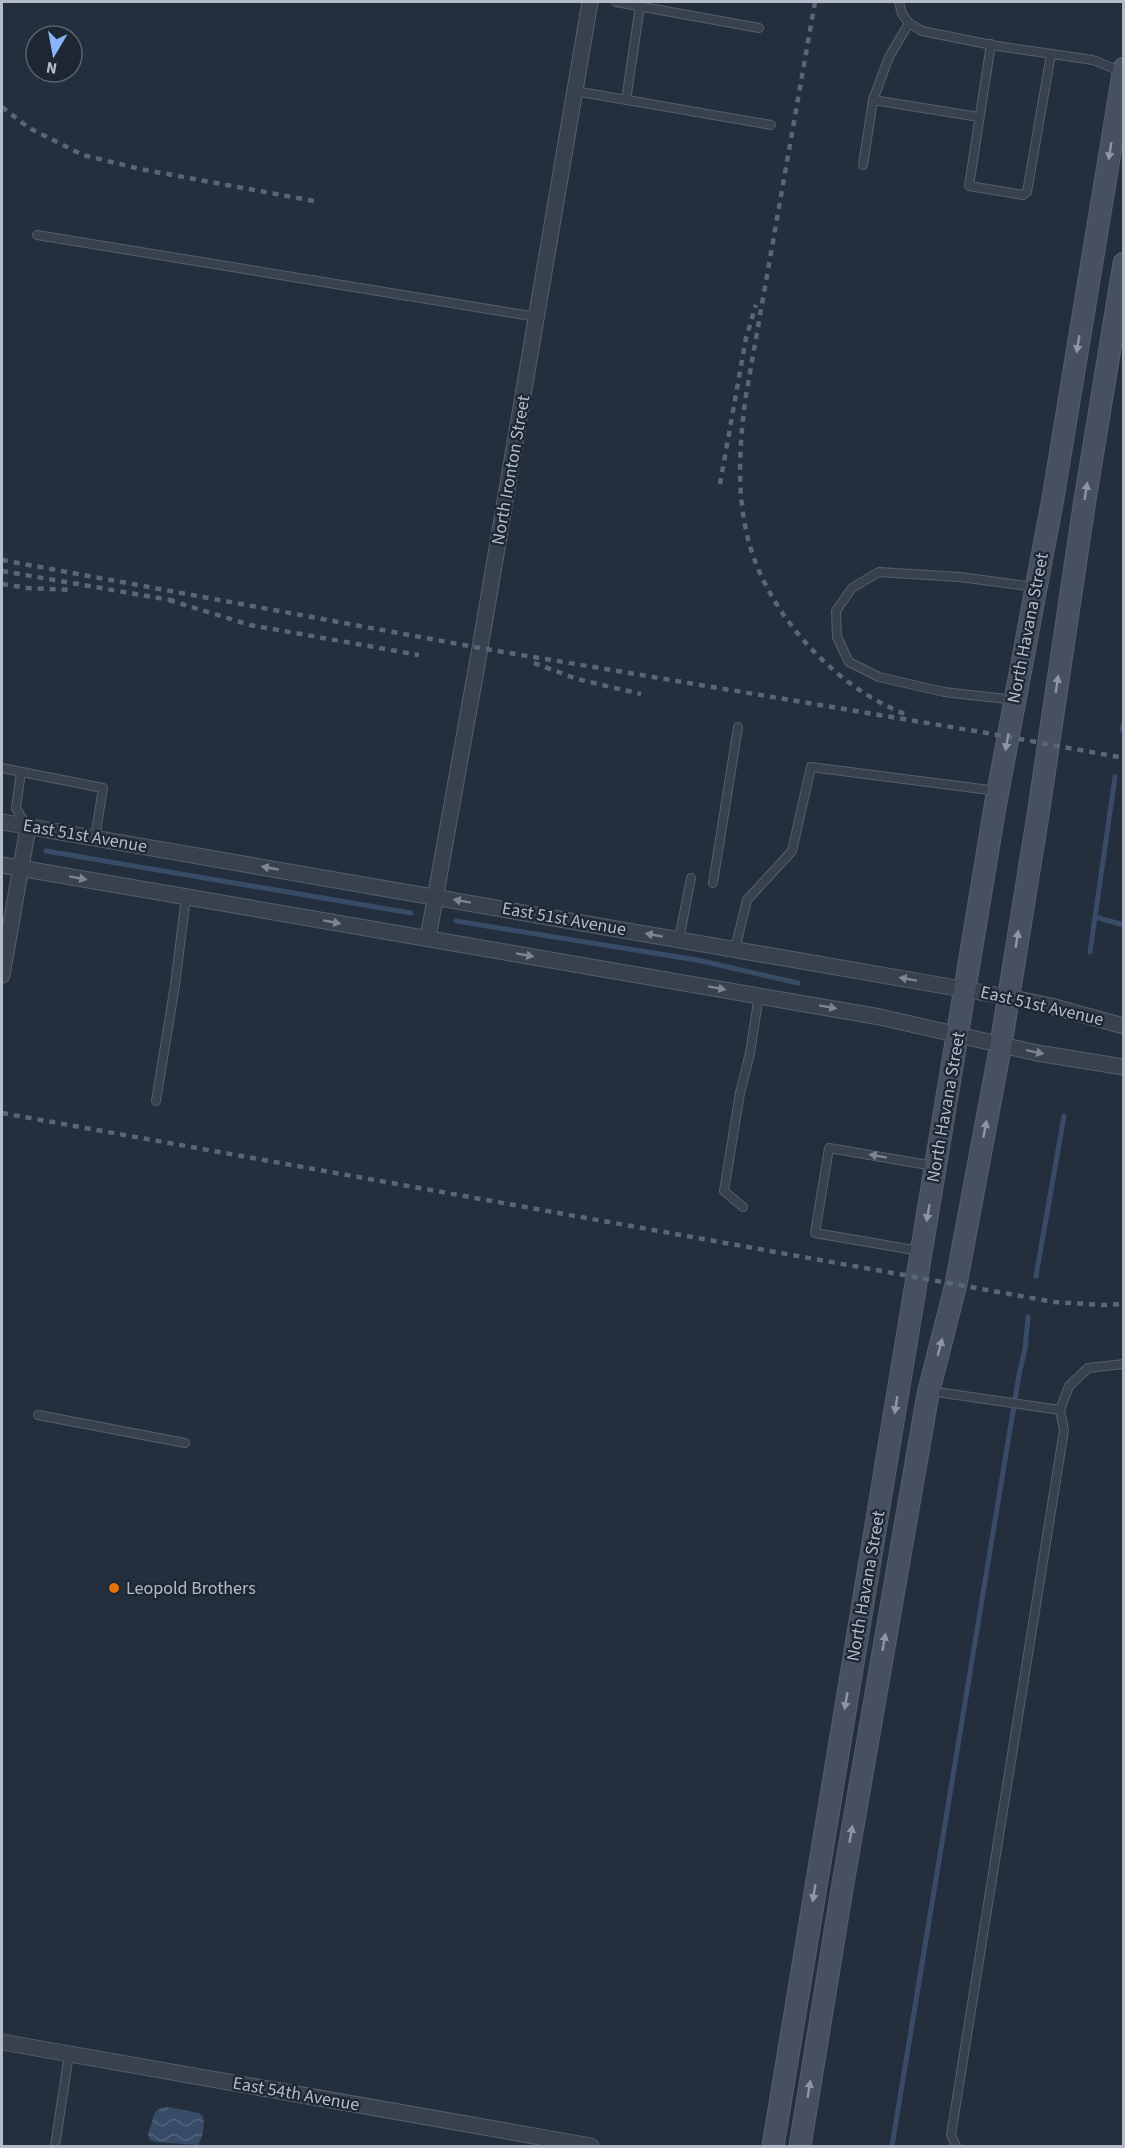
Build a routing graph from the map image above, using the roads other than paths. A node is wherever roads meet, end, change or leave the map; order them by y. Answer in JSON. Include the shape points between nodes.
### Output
{"nodes":[{"id":1,"x":590,"y":2,"type":"edge"},
{"id":2,"x":616,"y":2,"type":"edge"},
{"id":3,"x":899,"y":2,"type":"edge"},
{"id":4,"x":640,"y":6,"type":"junction"},
{"id":5,"x":909,"y":23,"type":"junction"},
{"id":6,"x":759,"y":28,"type":"dead end"},
{"id":7,"x":991,"y":44,"type":"junction"},
{"id":8,"x":1051,"y":54,"type":"junction"},
{"id":9,"x":1123,"y":71,"type":"edge"},
{"id":10,"x":575,"y":91,"type":"junction"},
{"id":11,"x":626,"y":100,"type":"junction"},
{"id":12,"x":873,"y":100,"type":"junction"},
{"id":13,"x":979,"y":117,"type":"junction"},
{"id":14,"x":771,"y":125,"type":"dead end"},
{"id":15,"x":863,"y":165,"type":"dead end"},
{"id":16,"x":37,"y":235,"type":"dead end"},
{"id":17,"x":1124,"y":263,"type":"edge"},
{"id":18,"x":537,"y":317,"type":"junction"},
{"id":19,"x":1036,"y":587,"type":"junction"},
{"id":20,"x":1015,"y":700,"type":"junction"},
{"id":21,"x":738,"y":727,"type":"dead end"},
{"id":22,"x":2,"y":768,"type":"edge"},
{"id":23,"x":21,"y":772,"type":"junction"},
{"id":24,"x":998,"y":791,"type":"junction"},
{"id":25,"x":2,"y":822,"type":"edge"},
{"id":26,"x":28,"y":827,"type":"junction"},
{"id":27,"x":95,"y":838,"type":"junction"},
{"id":28,"x":2,"y":865,"type":"edge"},
{"id":29,"x":21,"y":868,"type":"junction"},
{"id":30,"x":691,"y":878,"type":"dead end"},
{"id":31,"x":713,"y":883,"type":"dead end"},
{"id":32,"x":186,"y":897,"type":"junction"},
{"id":33,"x":435,"y":897,"type":"junction"},
{"id":34,"x":5,"y":933,"type":"edge"},
{"id":35,"x":428,"y":939,"type":"junction"},
{"id":36,"x":679,"y":939,"type":"junction"},
{"id":37,"x":735,"y":949,"type":"junction"},
{"id":38,"x":2,"y":975,"type":"edge"},
{"id":39,"x":966,"y":989,"type":"junction"},
{"id":40,"x":759,"y":996,"type":"junction"},
{"id":41,"x":1008,"y":997,"type":"junction"},
{"id":42,"x":1124,"y":1026,"type":"edge"},
{"id":43,"x":958,"y":1034,"type":"junction"},
{"id":44,"x":1001,"y":1044,"type":"junction"},
{"id":45,"x":1124,"y":1067,"type":"edge"},
{"id":46,"x":156,"y":1101,"type":"dead end"},
{"id":47,"x":936,"y":1166,"type":"junction"},
{"id":48,"x":743,"y":1207,"type":"dead end"},
{"id":49,"x":921,"y":1251,"type":"junction"},
{"id":50,"x":1124,"y":1364,"type":"edge"},
{"id":51,"x":929,"y":1390,"type":"junction"},
{"id":52,"x":1060,"y":1410,"type":"junction"},
{"id":53,"x":38,"y":1415,"type":"dead end"},
{"id":54,"x":185,"y":1443,"type":"dead end"},
{"id":55,"x":2,"y":2042,"type":"edge"},
{"id":56,"x":69,"y":2054,"type":"junction"},
{"id":57,"x":55,"y":2146,"type":"edge"},
{"id":58,"x":591,"y":2146,"type":"edge"},
{"id":59,"x":773,"y":2146,"type":"edge"},
{"id":60,"x":800,"y":2146,"type":"edge"},
{"id":61,"x":956,"y":2146,"type":"edge"}],
"edges":[{"from":1,"to":10,"type":"street","name":"North Ironton Street"},
{"from":2,"to":4,"type":"lane"},
{"from":3,"to":5,"type":"lane"},
{"from":4,"to":6,"type":"lane"},
{"from":4,"to":11,"type":"lane"},
{"from":5,"to":7,"type":"lane","via":[[922,31]]},
{"from":5,"to":12,"type":"lane","via":[[889,57]]},
{"from":7,"to":8,"type":"lane"},
{"from":7,"to":13,"type":"lane"},
{"from":8,"to":9,"type":"lane","via":[[1093,60]]},
{"from":8,"to":13,"type":"lane","via":[[1027,192],[1023,195],[969,186]]},
{"from":9,"to":19,"type":"main road","name":"North Havana Street","one_way":true},
{"from":10,"to":11,"type":"lane"},
{"from":10,"to":18,"type":"street","name":"North Ironton Street"},
{"from":11,"to":14,"type":"lane"},
{"from":12,"to":13,"type":"lane"},
{"from":12,"to":15,"type":"lane"},
{"from":16,"to":18,"type":"lane"},
{"from":41,"to":17,"type":"main road","name":"North Havana Street","one_way":true},
{"from":18,"to":33,"type":"street","name":"North Ironton Street"},
{"from":19,"to":20,"type":"main road","name":"North Havana Street"},
{"from":19,"to":20,"type":"lane","via":[[879,572],[852,588],[837,611],[837,637],[849,662],[879,677],[944,692]]},
{"from":20,"to":24,"type":"main road","name":"North Havana Street","one_way":true},
{"from":21,"to":31,"type":"lane"},
{"from":22,"to":23,"type":"lane"},
{"from":23,"to":26,"type":"lane","via":[[16,808]]},
{"from":23,"to":27,"type":"lane","via":[[103,788]]},
{"from":24,"to":37,"type":"lane","via":[[811,767],[792,851],[747,900]]},
{"from":24,"to":39,"type":"main road","name":"North Havana Street"},
{"from":25,"to":26,"type":"street","name":"East 51st Avenue"},
{"from":26,"to":27,"type":"street","name":"East 51st Avenue"},
{"from":26,"to":29,"type":"street"},
{"from":33,"to":27,"type":"street","name":"East 51st Avenue","one_way":true},
{"from":28,"to":29,"type":"street"},
{"from":29,"to":32,"type":"street","one_way":true},
{"from":29,"to":34,"type":"street"},
{"from":30,"to":36,"type":"lane"},
{"from":32,"to":35,"type":"street","one_way":true},
{"from":32,"to":46,"type":"lane"},
{"from":33,"to":35,"type":"street","name":"North Ironton Street"},
{"from":36,"to":33,"type":"street","name":"East 51st Avenue","one_way":true},
{"from":34,"to":38,"type":"street"},
{"from":35,"to":40,"type":"street","one_way":true},
{"from":36,"to":37,"type":"street","name":"East 51st Avenue"},
{"from":39,"to":37,"type":"street","name":"East 51st Avenue","one_way":true},
{"from":39,"to":41,"type":"street","name":"East 51st Avenue"},
{"from":39,"to":43,"type":"main road","name":"North Havana Street"},
{"from":40,"to":43,"type":"street","one_way":true},
{"from":40,"to":48,"type":"lane","via":[[724,1191]]},
{"from":41,"to":42,"type":"street","name":"East 51st Avenue"},
{"from":41,"to":44,"type":"main road","name":"North Havana Street"},
{"from":43,"to":44,"type":"street"},
{"from":43,"to":47,"type":"main road","name":"North Havana Street"},
{"from":44,"to":45,"type":"street","one_way":true},
{"from":51,"to":44,"type":"main road","name":"North Havana Street","one_way":true,"via":[[956,1284]]},
{"from":47,"to":49,"type":"main road","name":"North Havana Street","one_way":true},
{"from":47,"to":49,"type":"lane","one_way":true,"via":[[829,1148],[815,1233]]},
{"from":49,"to":59,"type":"main road","name":"North Havana Street","one_way":true},
{"from":50,"to":52,"type":"lane","via":[[1088,1368],[1069,1386]]},
{"from":51,"to":52,"type":"lane"},
{"from":60,"to":51,"type":"main road","name":"North Havana Street","one_way":true},
{"from":52,"to":61,"type":"lane","via":[[1064,1430],[951,2135]]},
{"from":53,"to":54,"type":"lane"},
{"from":55,"to":56,"type":"street","name":"East 54th Avenue"},
{"from":56,"to":57,"type":"lane"},
{"from":56,"to":58,"type":"street","name":"East 54th Avenue"}]}
